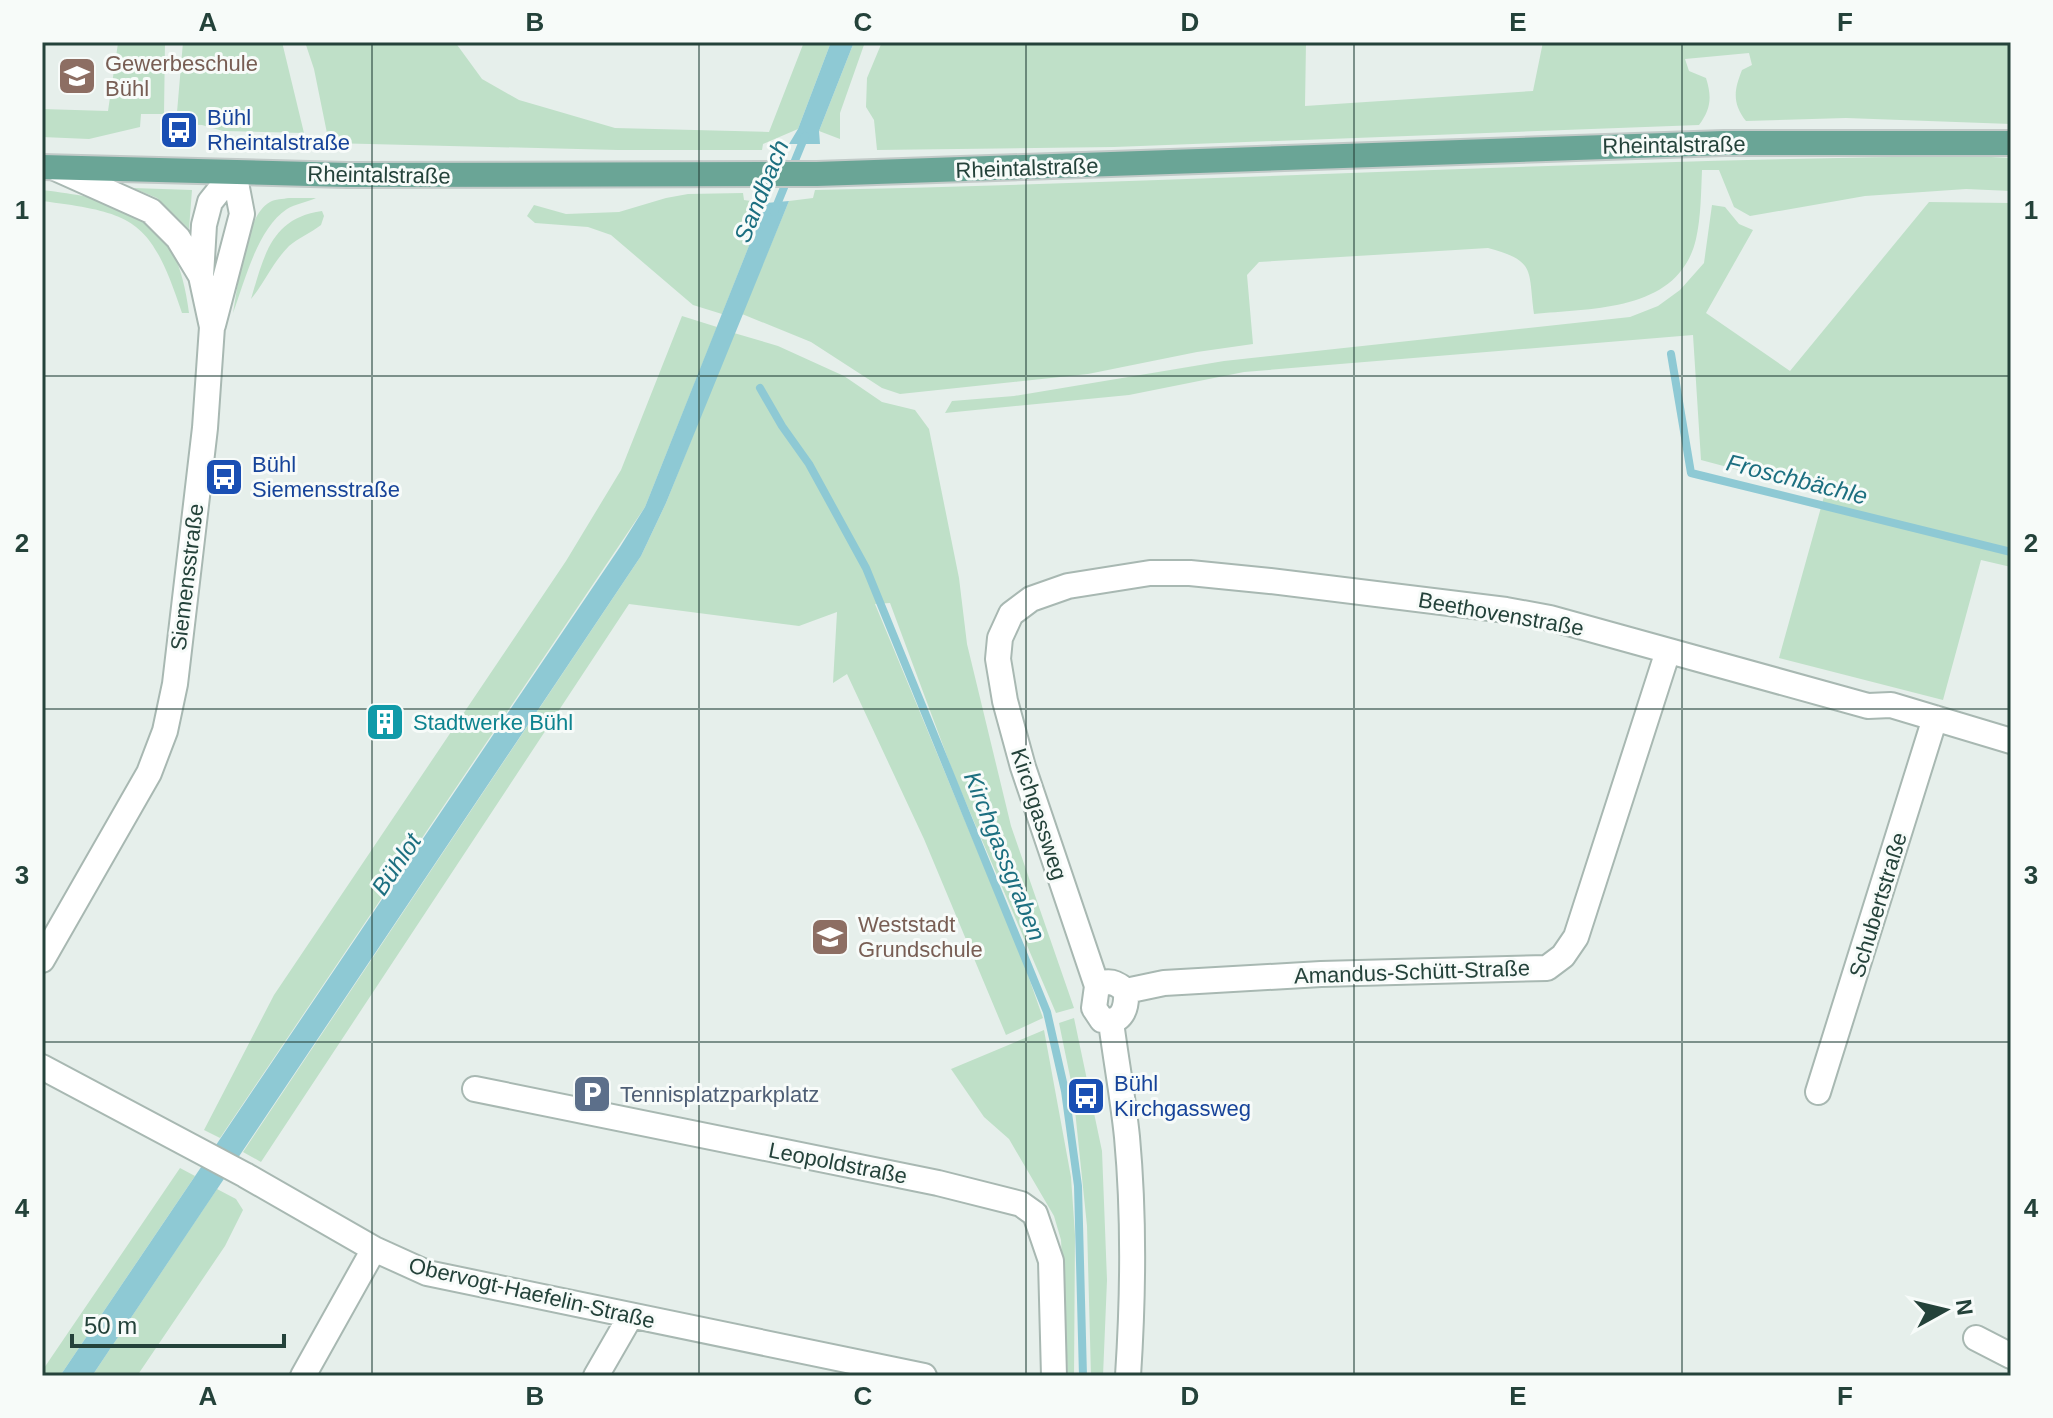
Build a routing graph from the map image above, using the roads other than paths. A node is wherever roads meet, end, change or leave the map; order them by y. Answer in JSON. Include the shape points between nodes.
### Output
{"nodes":[{"id":1,"x":2011,"y":143,"type":"edge"},
{"id":2,"x":48,"y":168,"type":"edge"},
{"id":3,"x":234,"y":172,"type":"junction"},
{"id":4,"x":201,"y":276,"type":"junction"},
{"id":5,"x":212,"y":327,"type":"junction"},
{"id":6,"x":1000,"y":638,"type":"joint"},
{"id":7,"x":1668,"y":651,"type":"junction"},
{"id":8,"x":1935,"y":718,"type":"junction"},
{"id":9,"x":2011,"y":741,"type":"edge"},
{"id":10,"x":42,"y":960,"type":"edge"},
{"id":11,"x":1097,"y":986,"type":"junction"},
{"id":12,"x":1126,"y":991,"type":"junction"},
{"id":13,"x":1111,"y":1022,"type":"junction"},
{"id":14,"x":42,"y":1067,"type":"edge"},
{"id":15,"x":475,"y":1089,"type":"dead end"},
{"id":16,"x":1818,"y":1092,"type":"dead end"},
{"id":17,"x":374,"y":1249,"type":"junction"},
{"id":18,"x":630,"y":1317,"type":"junction"},
{"id":19,"x":1976,"y":1338,"type":"dead end"},
{"id":20,"x":2011,"y":1356,"type":"edge"},
{"id":21,"x":303,"y":1376,"type":"edge"},
{"id":22,"x":596,"y":1376,"type":"edge"},
{"id":23,"x":924,"y":1376,"type":"edge"},
{"id":24,"x":1054,"y":1376,"type":"edge"},
{"id":25,"x":1128,"y":1376,"type":"edge"}],
"edges":[{"from":1,"to":3,"type":"main road","name":"Rheintalstraße","via":[[1724,143],[817,174]]},
{"from":2,"to":3,"type":"main road","name":"Rheintalstraße"},
{"from":2,"to":4,"type":"street","via":[[151,211],[178,238]]},
{"from":3,"to":4,"type":"street","name":"Siemensstraße","via":[[210,202]]},
{"from":3,"to":5,"type":"street","via":[[242,214]]},
{"from":4,"to":5,"type":"street","name":"Siemensstraße"},
{"from":5,"to":10,"type":"street","name":"Siemensstraße","via":[[205,428],[165,731],[149,773]]},
{"from":6,"to":7,"type":"street","name":"Beethovenstraße","via":[[1011,614],[1031,599],[1068,586],[1124,575],[1190,573],[1506,610]]},
{"from":6,"to":11,"type":"street","name":"Kirchgassweg","via":[[998,659],[1023,767]]},
{"from":7,"to":8,"type":"street","name":"Beethovenstraße","via":[[1868,706],[1891,705]]},
{"from":7,"to":12,"type":"street","name":"Amandus-Schütt-Straße","via":[[1576,937],[1547,968],[1292,976],[1164,983]]},
{"from":8,"to":9,"type":"street","name":"Beethovenstraße"},
{"from":8,"to":16,"type":"street","name":"Schubertstraße"},
{"from":11,"to":12,"type":"street","via":[[1113,982]]},
{"from":11,"to":13,"type":"street","name":"Kirchgassweg","via":[[1096,1014]]},
{"from":12,"to":13,"type":"street","via":[[1123,1014]]},
{"from":13,"to":25,"type":"street","name":"Kirchgassweg","via":[[1128,1168]]},
{"from":14,"to":17,"type":"street","name":"Obervogt-Haefelin-Straße"},
{"from":15,"to":24,"type":"street","name":"Leopoldstraße","via":[[1021,1204],[1035,1214],[1051,1261]]},
{"from":17,"to":18,"type":"street","name":"Obervogt-Haefelin-Straße","via":[[427,1273]]},
{"from":17,"to":21,"type":"street"},
{"from":18,"to":22,"type":"street"},
{"from":18,"to":23,"type":"street","name":"Obervogt-Haefelin-Straße"},
{"from":19,"to":20,"type":"street"}]}
